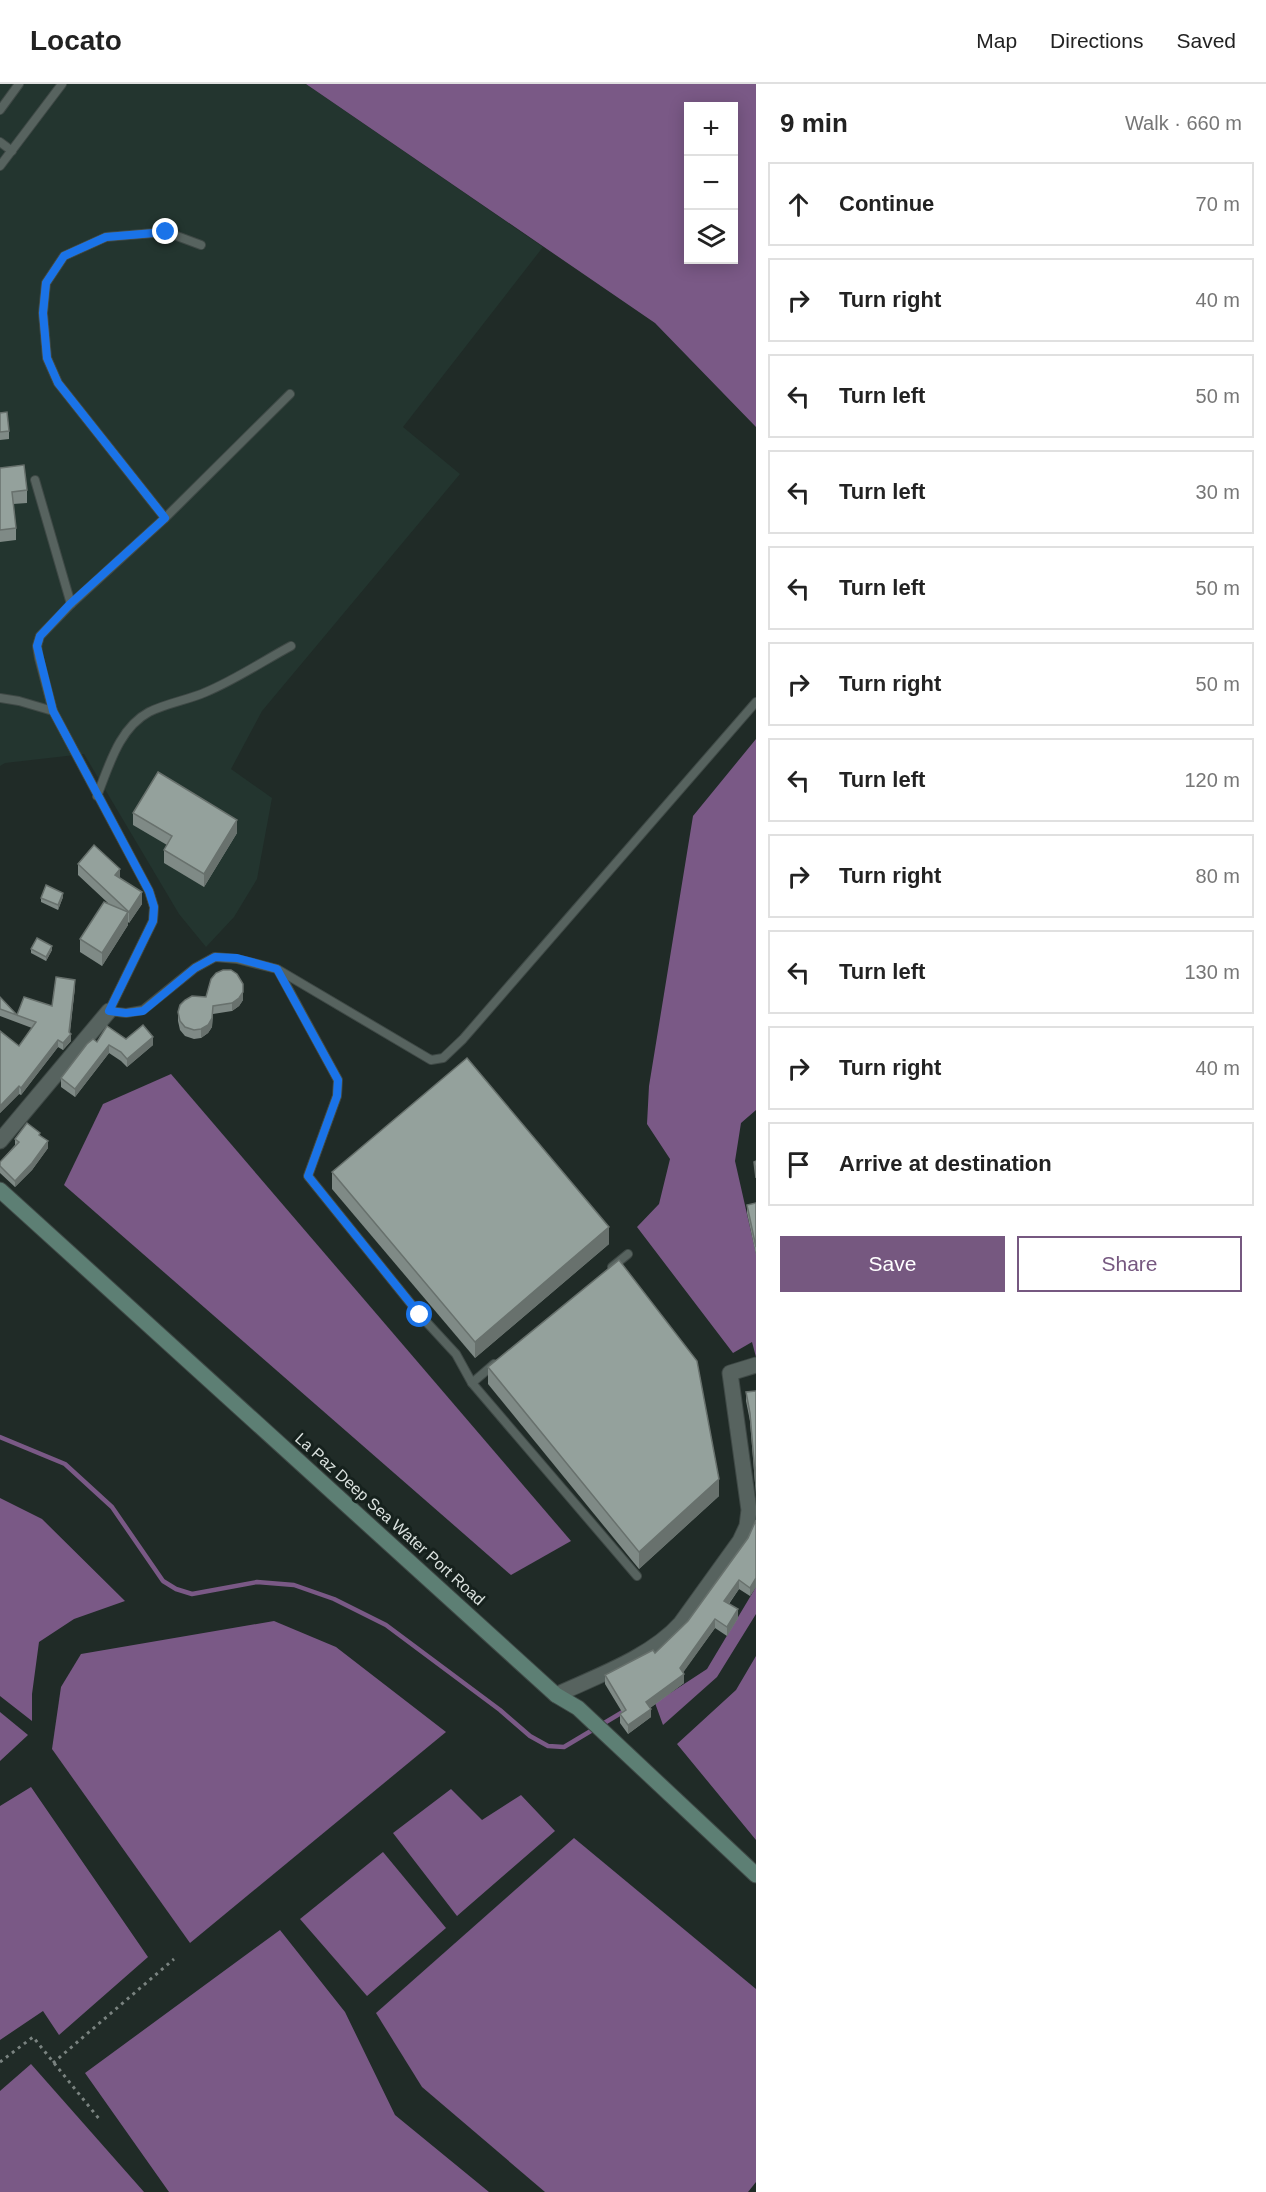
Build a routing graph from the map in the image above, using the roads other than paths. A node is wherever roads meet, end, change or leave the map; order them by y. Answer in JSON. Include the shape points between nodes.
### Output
{"nodes":[{"id":1,"x":19,"y":84,"type":"edge"},
{"id":2,"x":62,"y":84,"type":"edge"},
{"id":3,"x":0,"y":110,"type":"edge"},
{"id":4,"x":0,"y":142,"type":"edge"},
{"id":5,"x":12,"y":151,"type":"junction"},
{"id":6,"x":0,"y":166,"type":"edge"},
{"id":7,"x":201,"y":245,"type":"dead end"},
{"id":8,"x":290,"y":394,"type":"dead end"},
{"id":9,"x":34,"y":480,"type":"dead end"},
{"id":10,"x":165,"y":518,"type":"junction"},
{"id":11,"x":70,"y":604,"type":"junction"},
{"id":12,"x":291,"y":646,"type":"dead end"},
{"id":13,"x":0,"y":698,"type":"edge"},
{"id":14,"x":19,"y":701,"type":"junction"},
{"id":15,"x":756,"y":702,"type":"edge"},
{"id":16,"x":0,"y":704,"type":"edge"},
{"id":17,"x":53,"y":711,"type":"junction"},
{"id":18,"x":97,"y":796,"type":"junction"},
{"id":19,"x":277,"y":969,"type":"junction"},
{"id":20,"x":109,"y":1011,"type":"junction"},
{"id":21,"x":0,"y":1141,"type":"edge"},
{"id":22,"x":0,"y":1190,"type":"edge"},
{"id":23,"x":628,"y":1254,"type":"dead end"},
{"id":24,"x":609,"y":1269,"type":"edge"},
{"id":25,"x":500,"y":1360,"type":"edge"},
{"id":26,"x":755,"y":1365,"type":"edge"},
{"id":27,"x":472,"y":1383,"type":"junction"},
{"id":28,"x":637,"y":1575,"type":"dead end"},
{"id":29,"x":556,"y":1695,"type":"junction"},
{"id":30,"x":756,"y":1875,"type":"edge"}],
"edges":[{"from":1,"to":3,"type":"lane"},
{"from":2,"to":5,"type":"lane"},
{"from":4,"to":5,"type":"lane"},
{"from":5,"to":6,"type":"lane"},
{"from":7,"to":10,"type":"lane","via":[[166,232],[106,237],[64,256],[46,283],[43,313],[47,358],[58,383]]},
{"from":8,"to":10,"type":"lane"},
{"from":9,"to":11,"type":"lane"},
{"from":10,"to":11,"type":"lane"},
{"from":11,"to":17,"type":"lane","via":[[40,636],[37,646]]},
{"from":12,"to":18,"type":"lane","via":[[206,692],[147,713],[116,747]]},
{"from":13,"to":14,"type":"lane"},
{"from":14,"to":16,"type":"lane"},
{"from":14,"to":17,"type":"lane"},
{"from":15,"to":19,"type":"lane","via":[[443,1058],[431,1060]]},
{"from":17,"to":18,"type":"lane"},
{"from":18,"to":20,"type":"lane","via":[[154,907],[153,921]]},
{"from":19,"to":20,"type":"lane","via":[[237,958],[215,957],[195,968],[143,1011]]},
{"from":19,"to":27,"type":"lane","via":[[338,1080],[337,1096],[308,1176],[456,1354]]},
{"from":20,"to":21,"type":"street"},
{"from":22,"to":29,"type":"main road","name":"La Paz Deep Sea Water Port Road"},
{"from":23,"to":24,"type":"lane"},
{"from":25,"to":27,"type":"lane"},
{"from":26,"to":29,"type":"street","via":[[730,1373],[748,1510],[747,1526],[740,1541],[671,1635]]},
{"from":27,"to":28,"type":"lane"},
{"from":29,"to":30,"type":"main road","name":"La Paz Deep Sea Water Port Road","via":[[578,1708]]}]}
